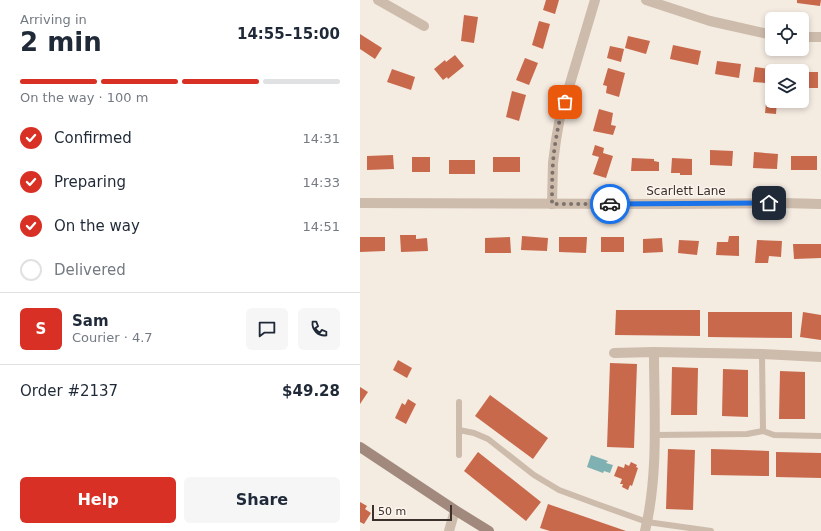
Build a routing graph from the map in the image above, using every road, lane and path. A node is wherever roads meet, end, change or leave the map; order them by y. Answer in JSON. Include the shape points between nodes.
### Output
{"nodes":[{"id":1,"x":378,"y":0,"type":"edge"},
{"id":2,"x":595,"y":0,"type":"edge"},
{"id":3,"x":646,"y":0,"type":"edge"},
{"id":4,"x":424,"y":26,"type":"dead end"},
{"id":5,"x":765,"y":33,"type":"edge"},
{"id":6,"x":809,"y":37,"type":"edge"},
{"id":7,"x":821,"y":37,"type":"edge"},
{"id":8,"x":360,"y":203,"type":"edge"},
{"id":9,"x":552,"y":204,"type":"junction"},
{"id":10,"x":821,"y":204,"type":"edge"},
{"id":11,"x":654,"y":352,"type":"junction"},
{"id":12,"x":614,"y":353,"type":"dead end"},
{"id":13,"x":762,"y":354,"type":"junction"},
{"id":14,"x":821,"y":357,"type":"edge"},
{"id":15,"x":459,"y":402,"type":"dead end"},
{"id":16,"x":459,"y":430,"type":"junction"},
{"id":17,"x":763,"y":431,"type":"junction"},
{"id":18,"x":655,"y":434,"type":"junction"},
{"id":19,"x":821,"y":436,"type":"edge"},
{"id":20,"x":360,"y":447,"type":"edge"},
{"id":21,"x":459,"y":455,"type":"dead end"},
{"id":22,"x":455,"y":510,"type":"junction"},
{"id":23,"x":646,"y":526,"type":"edge"},
{"id":24,"x":449,"y":531,"type":"edge"},
{"id":25,"x":489,"y":531,"type":"edge"},
{"id":26,"x":712,"y":531,"type":"edge"}],
"edges":[{"from":1,"to":4,"type":"street"},
{"from":2,"to":9,"type":"street","via":[[560,117],[553,163]]},
{"from":3,"to":5,"type":"street","via":[[710,21]]},
{"from":6,"to":7,"type":"street"},
{"from":8,"to":9,"type":"street","name":"Scarlett Lane"},
{"from":9,"to":10,"type":"street","name":"Scarlett Lane"},
{"from":11,"to":12,"type":"street"},
{"from":11,"to":13,"type":"street"},
{"from":11,"to":18,"type":"street"},
{"from":13,"to":14,"type":"street"},
{"from":13,"to":17,"type":"lane"},
{"from":15,"to":16,"type":"lane"},
{"from":16,"to":21,"type":"lane"},
{"from":16,"to":23,"type":"lane","via":[[488,439],[534,475],[559,490]]},
{"from":17,"to":18,"type":"lane","via":[[747,434]]},
{"from":17,"to":19,"type":"lane","via":[[774,435]]},
{"from":18,"to":23,"type":"street","via":[[652,491]]},
{"from":20,"to":22,"type":"main road"},
{"from":22,"to":24,"type":"street"},
{"from":22,"to":25,"type":"main road"},
{"from":23,"to":26,"type":"lane"}]}
